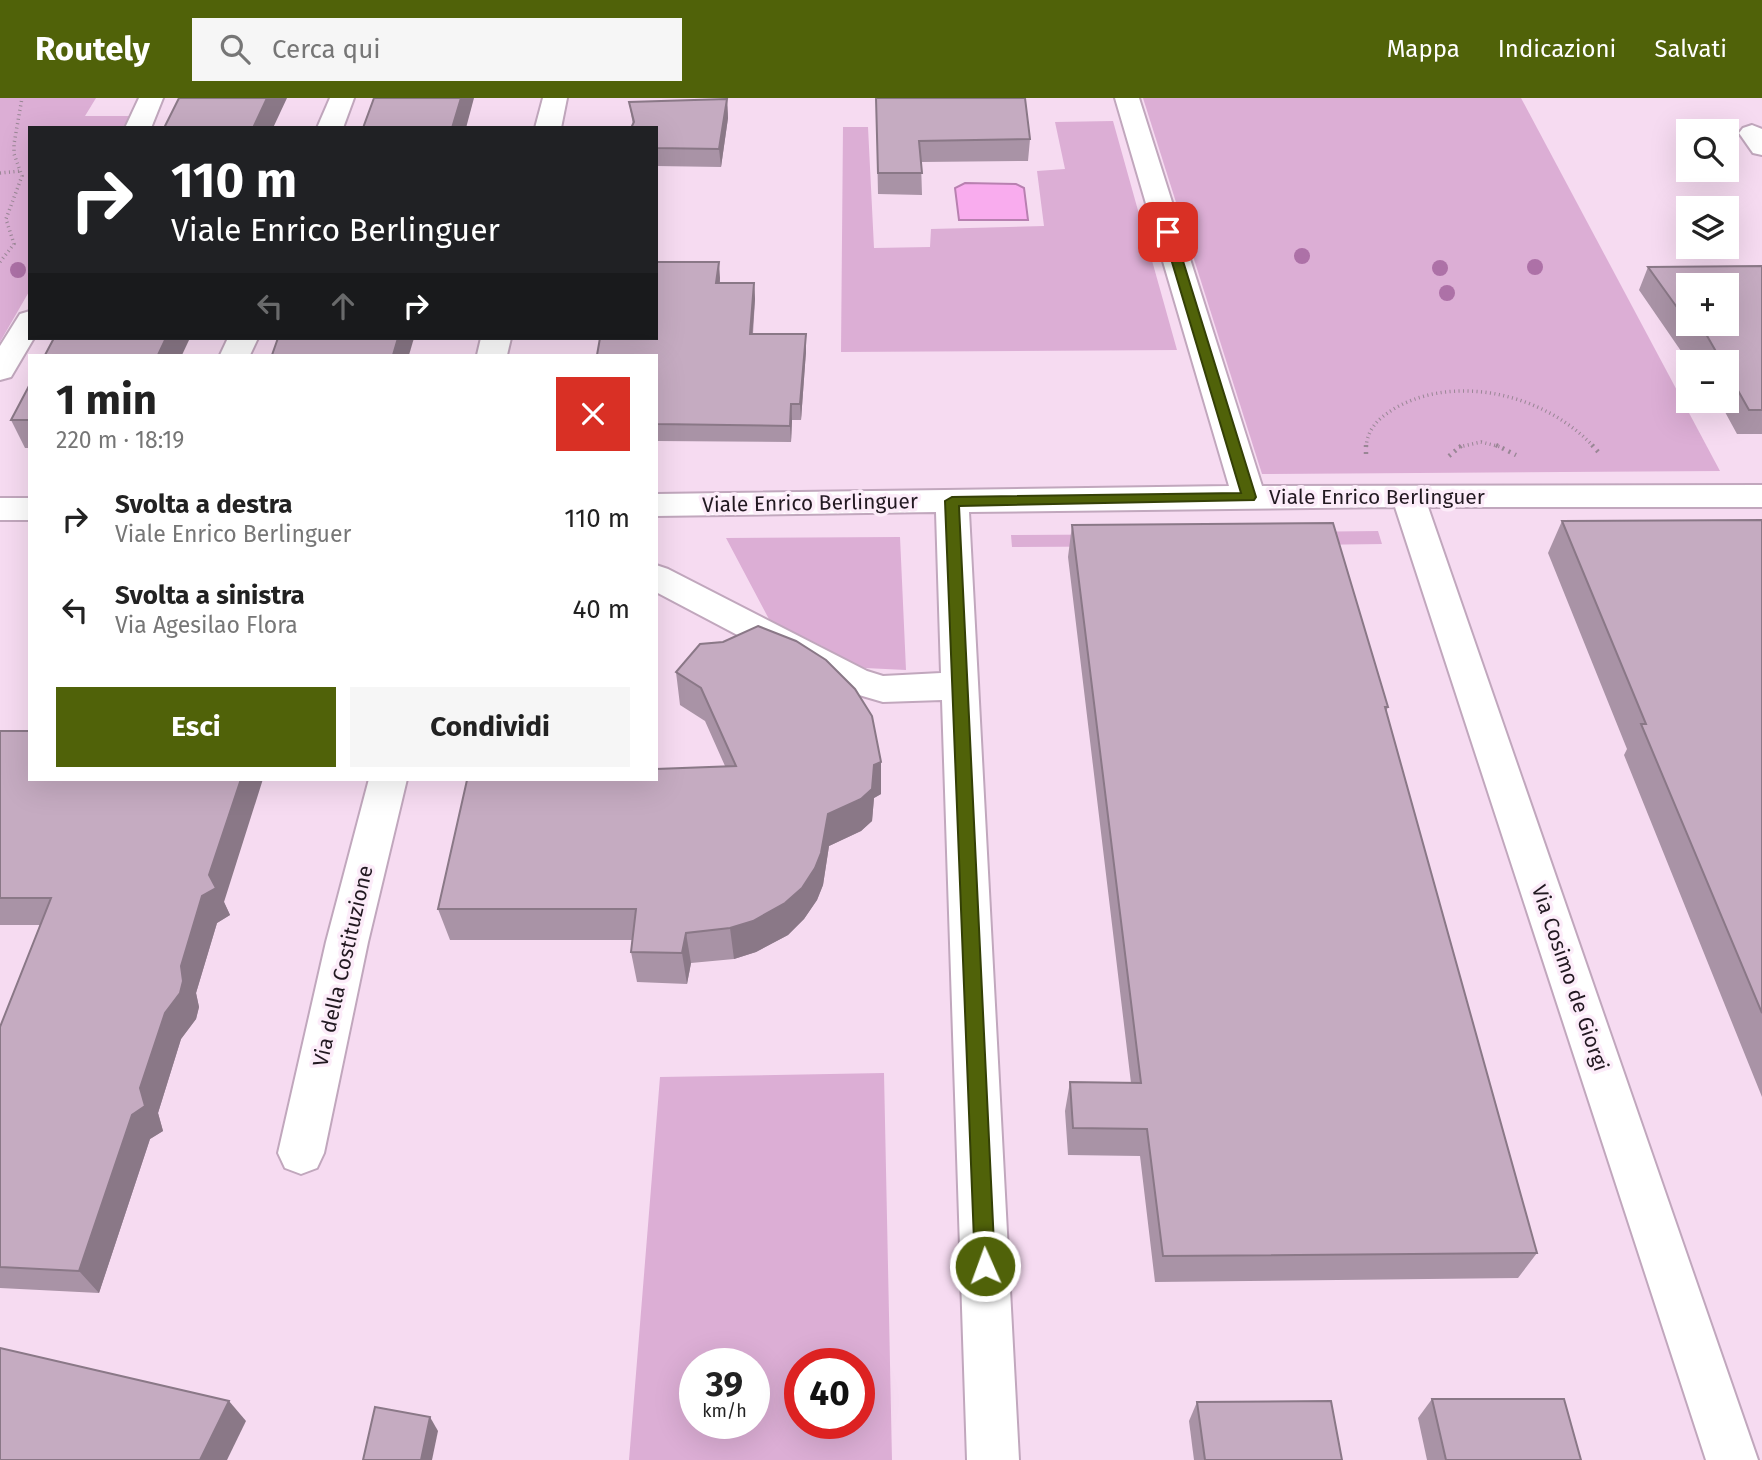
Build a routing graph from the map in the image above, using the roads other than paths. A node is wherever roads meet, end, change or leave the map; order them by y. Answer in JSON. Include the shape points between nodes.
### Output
{"nodes":[{"id":1,"x":151,"y":98,"type":"edge"},
{"id":2,"x":342,"y":98,"type":"edge"},
{"id":3,"x":555,"y":98,"type":"edge"},
{"id":4,"x":1127,"y":98,"type":"edge"},
{"id":5,"x":139,"y":126,"type":"edge"},
{"id":6,"x":331,"y":126,"type":"edge"},
{"id":7,"x":548,"y":126,"type":"edge"},
{"id":8,"x":28,"y":323,"type":"edge"},
{"id":9,"x":0,"y":372,"type":"edge"},
{"id":10,"x":1762,"y":496,"type":"edge"},
{"id":11,"x":1250,"y":497,"type":"junction"},
{"id":12,"x":1408,"y":497,"type":"junction"},
{"id":13,"x":952,"y":501,"type":"junction"},
{"id":14,"x":658,"y":505,"type":"edge"},
{"id":15,"x":0,"y":509,"type":"edge"},
{"id":16,"x":28,"y":509,"type":"edge"},
{"id":17,"x":658,"y":578,"type":"edge"},
{"id":18,"x":961,"y":686,"type":"junction"},
{"id":19,"x":387,"y":781,"type":"edge"},
{"id":20,"x":301,"y":1153,"type":"dead end"},
{"id":21,"x":993,"y":1460,"type":"edge"},
{"id":22,"x":1731,"y":1460,"type":"edge"}],
"edges":[{"from":1,"to":5,"type":"street"},
{"from":2,"to":6,"type":"street"},
{"from":3,"to":7,"type":"street"},
{"from":4,"to":11,"type":"street"},
{"from":8,"to":9,"type":"street"},
{"from":10,"to":12,"type":"street","name":"Viale Enrico Berlinguer"},
{"from":11,"to":12,"type":"street","name":"Viale Enrico Berlinguer"},
{"from":11,"to":13,"type":"street","name":"Viale Enrico Berlinguer"},
{"from":12,"to":22,"type":"street","name":"Via Cosimo de Giorgi"},
{"from":13,"to":14,"type":"street","name":"Viale Enrico Berlinguer"},
{"from":13,"to":18,"type":"street"},
{"from":15,"to":16,"type":"street"},
{"from":17,"to":18,"type":"street","via":[[855,681],[883,689]]},
{"from":18,"to":21,"type":"street"},
{"from":19,"to":20,"type":"street","name":"Via della Costituzione"}]}
